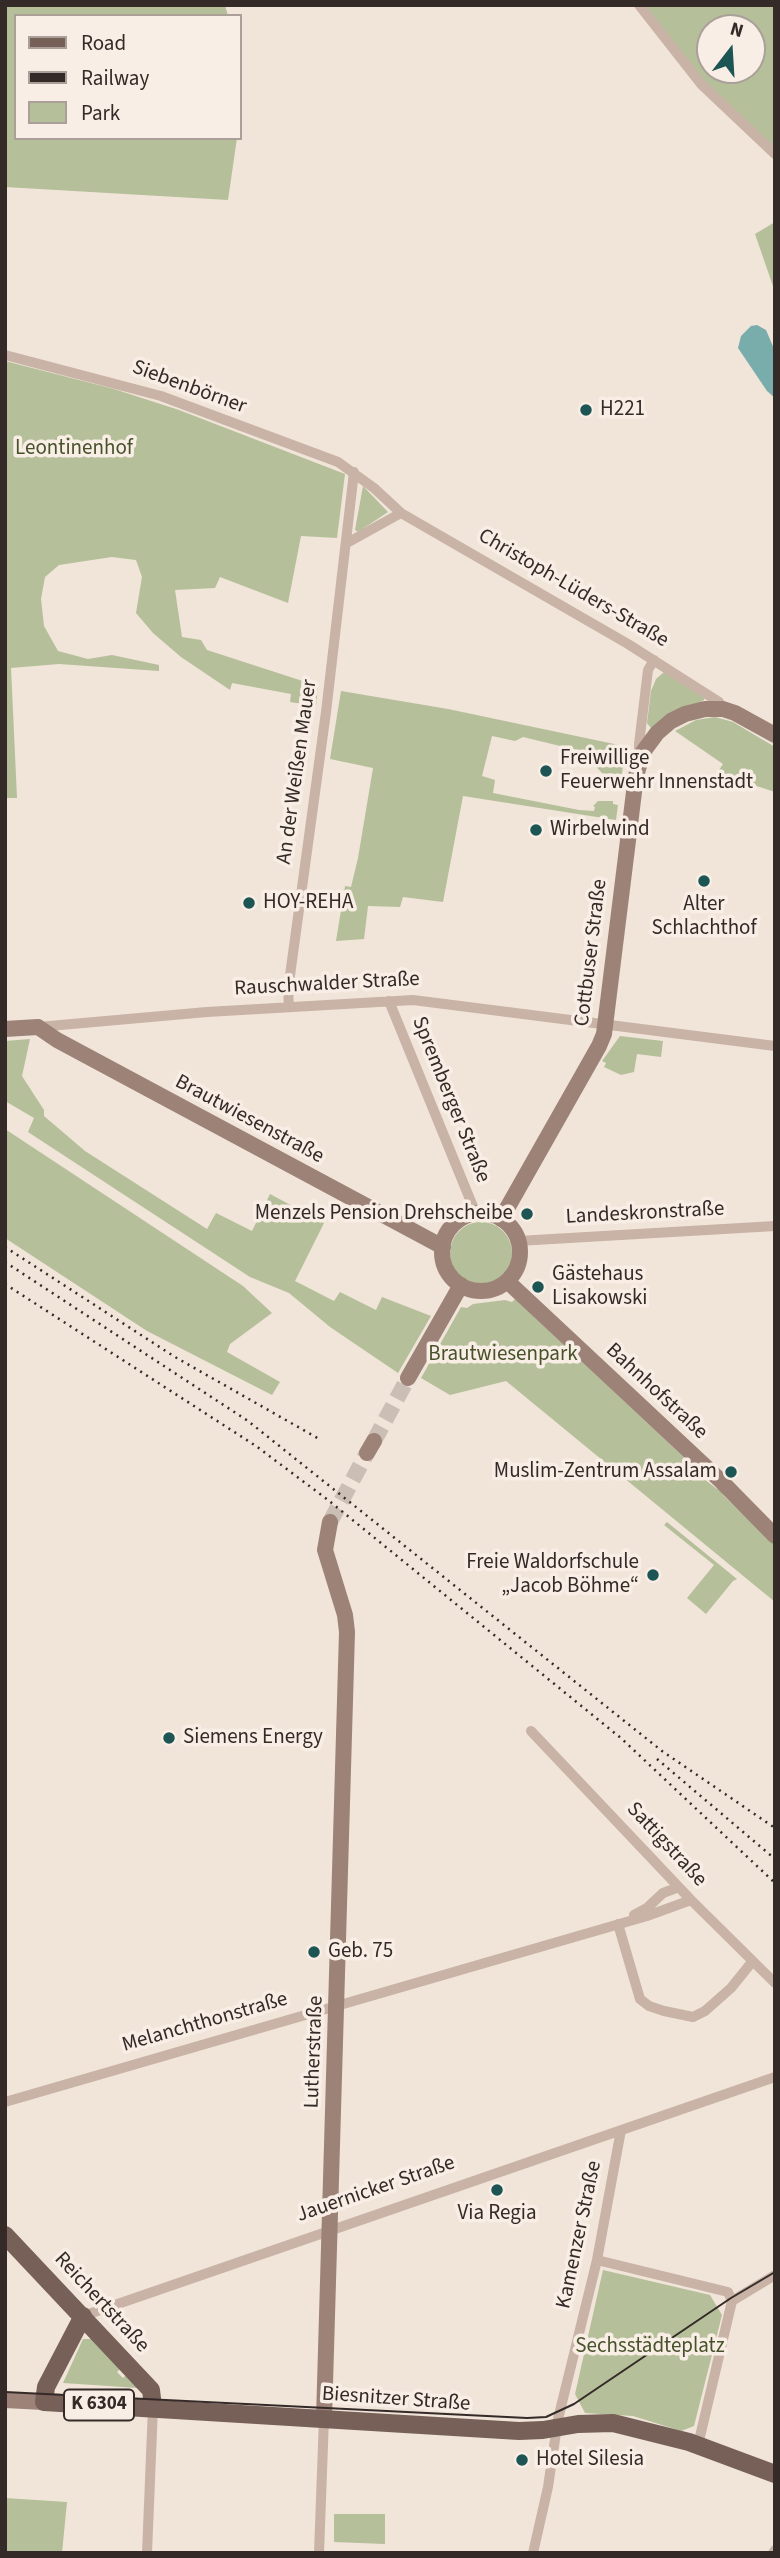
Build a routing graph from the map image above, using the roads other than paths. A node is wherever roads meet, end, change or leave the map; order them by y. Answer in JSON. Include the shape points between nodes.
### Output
{"nodes":[{"id":1,"x":639,"y":5,"type":"edge"},
{"id":2,"x":775,"y":154,"type":"edge"},
{"id":3,"x":5,"y":355,"type":"edge"},
{"id":4,"x":354,"y":472,"type":"junction"},
{"id":5,"x":401,"y":513,"type":"junction"},
{"id":6,"x":347,"y":543,"type":"junction"},
{"id":7,"x":654,"y":660,"type":"junction"},
{"id":8,"x":723,"y":709,"type":"junction"},
{"id":9,"x":775,"y":736,"type":"edge"},
{"id":10,"x":643,"y":752,"type":"junction"},
{"id":11,"x":389,"y":1000,"type":"junction"},
{"id":12,"x":289,"y":1007,"type":"junction"},
{"id":13,"x":606,"y":1023,"type":"junction"},
{"id":14,"x":38,"y":1027,"type":"junction"},
{"id":15,"x":5,"y":1030,"type":"edge"},
{"id":16,"x":775,"y":1045,"type":"edge"},
{"id":17,"x":476,"y":1214,"type":"junction"},
{"id":18,"x":501,"y":1219,"type":"junction"},
{"id":19,"x":775,"y":1226,"type":"edge"},
{"id":20,"x":518,"y":1241,"type":"junction"},
{"id":21,"x":443,"y":1247,"type":"junction"},
{"id":22,"x":507,"y":1281,"type":"junction"},
{"id":23,"x":461,"y":1285,"type":"junction"},
{"id":24,"x":408,"y":1378,"type":"tunnel mouth"},
{"id":25,"x":330,"y":1522,"type":"tunnel mouth"},
{"id":26,"x":775,"y":1536,"type":"edge"},
{"id":27,"x":531,"y":1731,"type":"dead end"},
{"id":28,"x":679,"y":1888,"type":"junction"},
{"id":29,"x":691,"y":1900,"type":"junction"},
{"id":30,"x":618,"y":1924,"type":"junction"},
{"id":31,"x":752,"y":1962,"type":"junction"},
{"id":32,"x":775,"y":1983,"type":"edge"},
{"id":33,"x":337,"y":2005,"type":"junction"},
{"id":34,"x":775,"y":2077,"type":"edge"},
{"id":35,"x":5,"y":2102,"type":"edge"},
{"id":36,"x":621,"y":2130,"type":"junction"},
{"id":37,"x":330,"y":2230,"type":"junction"},
{"id":38,"x":5,"y":2235,"type":"edge"},
{"id":39,"x":597,"y":2260,"type":"junction"},
{"id":40,"x":775,"y":2276,"type":"edge"},
{"id":41,"x":732,"y":2301,"type":"junction"},
{"id":42,"x":83,"y":2316,"type":"junction"},
{"id":43,"x":5,"y":2400,"type":"edge"},
{"id":44,"x":44,"y":2402,"type":"junction"},
{"id":45,"x":153,"y":2407,"type":"junction"},
{"id":46,"x":324,"y":2418,"type":"junction"},
{"id":47,"x":557,"y":2428,"type":"junction"},
{"id":48,"x":698,"y":2445,"type":"junction"},
{"id":49,"x":775,"y":2474,"type":"edge"},
{"id":50,"x":147,"y":2553,"type":"edge"},
{"id":51,"x":319,"y":2553,"type":"edge"},
{"id":52,"x":533,"y":2553,"type":"edge"}],
"edges":[{"from":1,"to":2,"type":"street","via":[[701,84]]},
{"from":3,"to":4,"type":"street","name":"Siebenbörner","via":[[161,396]]},
{"from":4,"to":5,"type":"street","name":"Christoph-Lüders-Straße"},
{"from":4,"to":6,"type":"street","name":"An der Weißen Mauer"},
{"from":5,"to":6,"type":"street"},
{"from":5,"to":7,"type":"street","name":"Christoph-Lüders-Straße"},
{"from":6,"to":12,"type":"street","name":"An der Weißen Mauer"},
{"from":7,"to":8,"type":"street","name":"Christoph-Lüders-Straße"},
{"from":7,"to":10,"type":"street","name":"Cottbuser Straße","via":[[648,670],[639,744]]},
{"from":8,"to":9,"type":"street","name":"Christoph-Lüders-Straße"},
{"from":8,"to":10,"type":"street","name":"Cottbuser Straße","via":[[678,717],[657,733]]},
{"from":10,"to":13,"type":"street","name":"Cottbuser Straße","via":[[636,776]]},
{"from":11,"to":12,"type":"street","name":"Rauschwalder Straße"},
{"from":11,"to":13,"type":"street","name":"Rauschwalder Straße","via":[[413,999]]},
{"from":11,"to":17,"type":"street","name":"Spremberger Straße"},
{"from":12,"to":14,"type":"street","name":"Rauschwalder Straße"},
{"from":13,"to":16,"type":"street","name":"Rauschwalder Straße"},
{"from":13,"to":18,"type":"street","name":"Cottbuser Straße","via":[[599,1046]]},
{"from":14,"to":15,"type":"street","name":"Rauschwalder Straße"},
{"from":14,"to":21,"type":"street","name":"Brautwiesenstraße"},
{"from":17,"to":18,"type":"street"},
{"from":17,"to":21,"type":"street","via":[[453,1226]]},
{"from":18,"to":20,"type":"street"},
{"from":19,"to":20,"type":"street","name":"Landeskronstraße"},
{"from":20,"to":22,"type":"street","via":[[518,1263]]},
{"from":21,"to":23,"type":"street","via":[[446,1268]]},
{"from":22,"to":23,"type":"street","via":[[485,1290]]},
{"from":22,"to":26,"type":"street","name":"Bahnhofstraße"},
{"from":23,"to":24,"type":"street"},
{"from":25,"to":33,"type":"street","name":"Lutherstraße","via":[[326,1550],[347,1632]]},
{"from":27,"to":28,"type":"street","name":"Sattigstraße"},
{"from":28,"to":29,"type":"street","name":"Sattigstraße"},
{"from":28,"to":30,"type":"street","name":"Melanchthonstraße","via":[[663,1893]]},
{"from":29,"to":30,"type":"street","name":"Melanchthonstraße"},
{"from":29,"to":31,"type":"street","name":"Sattigstraße"},
{"from":30,"to":31,"type":"street","via":[[640,1999],[664,2011],[693,2017],[705,2011]]},
{"from":30,"to":33,"type":"street","name":"Melanchthonstraße"},
{"from":31,"to":32,"type":"street","name":"Sattigstraße"},
{"from":33,"to":35,"type":"street","name":"Melanchthonstraße"},
{"from":33,"to":37,"type":"street","name":"Lutherstraße"},
{"from":34,"to":36,"type":"street","name":"Jauernicker Straße"},
{"from":36,"to":37,"type":"street","name":"Jauernicker Straße"},
{"from":36,"to":39,"type":"street","name":"Kamenzer Straße"},
{"from":37,"to":42,"type":"street","name":"Jauernicker Straße"},
{"from":37,"to":46,"type":"street","name":"Lutherstraße"},
{"from":38,"to":42,"type":"main road","name":"Reichertstraße"},
{"from":39,"to":41,"type":"street","via":[[728,2292]]},
{"from":39,"to":47,"type":"street","name":"Kamenzer Straße"},
{"from":40,"to":41,"type":"street"},
{"from":41,"to":48,"type":"street"},
{"from":42,"to":44,"type":"main road","via":[[46,2387]]},
{"from":42,"to":45,"type":"main road","name":"Reichertstraße","via":[[151,2390]]},
{"from":43,"to":44,"type":"street","name":"Biesnitzer Straße","number":"K 6304"},
{"from":44,"to":45,"type":"main road","name":"Biesnitzer Straße","number":"K 6304"},
{"from":45,"to":46,"type":"main road","name":"Biesnitzer Straße","number":"K 6304"},
{"from":45,"to":50,"type":"street"},
{"from":46,"to":47,"type":"main road","name":"Biesnitzer Straße","via":[[519,2431]]},
{"from":46,"to":51,"type":"street"},
{"from":47,"to":48,"type":"main road","name":"Biesnitzer Straße","via":[[613,2423]]},
{"from":47,"to":52,"type":"street","name":"Kamenzer Straße"},
{"from":48,"to":49,"type":"main road","name":"Biesnitzer Straße"}]}
